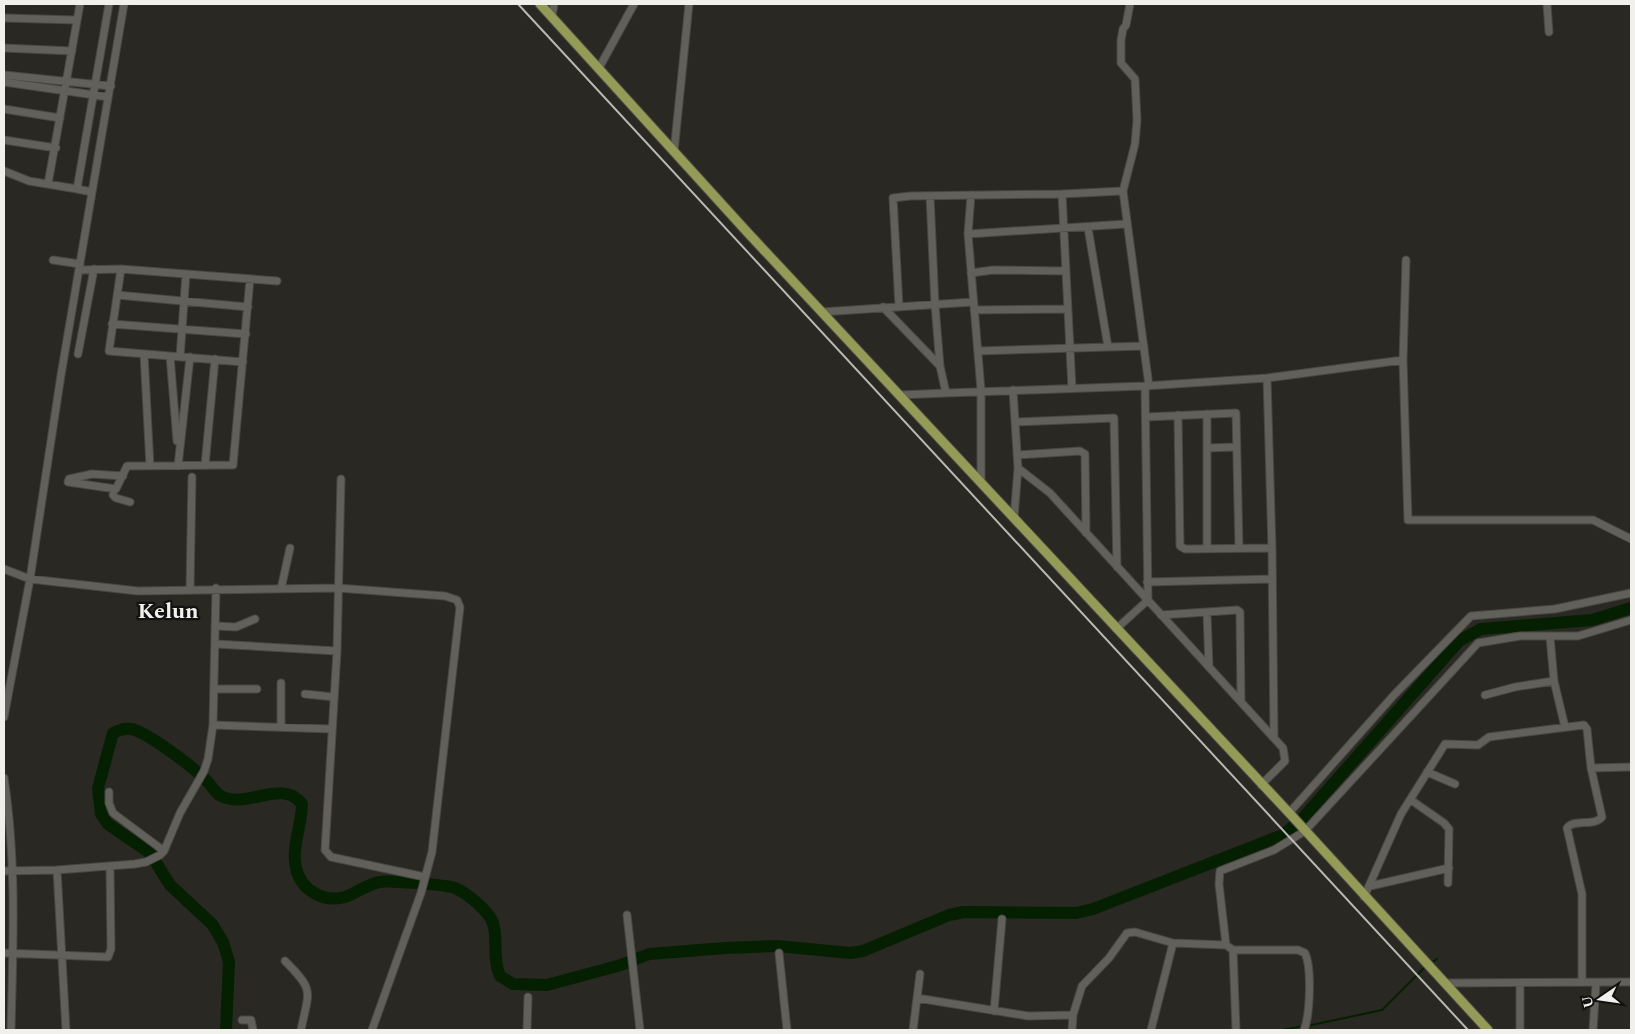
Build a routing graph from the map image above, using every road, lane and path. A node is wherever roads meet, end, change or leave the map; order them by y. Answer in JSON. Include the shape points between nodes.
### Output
{"nodes":[{"id":1,"x":80,"y":4,"type":"edge"},
{"id":2,"x":109,"y":4,"type":"edge"},
{"id":3,"x":124,"y":4,"type":"edge"},
{"id":4,"x":540,"y":4,"type":"edge"},
{"id":5,"x":554,"y":4,"type":"edge"},
{"id":6,"x":634,"y":4,"type":"edge"},
{"id":7,"x":688,"y":4,"type":"edge"},
{"id":8,"x":1130,"y":4,"type":"edge"},
{"id":9,"x":1547,"y":4,"type":"edge"},
{"id":10,"x":552,"y":16,"type":"junction"},
{"id":11,"x":4,"y":18,"type":"edge"},
{"id":12,"x":76,"y":20,"type":"junction"},
{"id":13,"x":1549,"y":32,"type":"dead end"},
{"id":14,"x":4,"y":48,"type":"edge"},
{"id":15,"x":72,"y":51,"type":"junction"},
{"id":16,"x":599,"y":68,"type":"junction"},
{"id":17,"x":4,"y":76,"type":"edge"},
{"id":18,"x":67,"y":81,"type":"junction"},
{"id":19,"x":4,"y":82,"type":"edge"},
{"id":20,"x":96,"y":84,"type":"junction"},
{"id":21,"x":111,"y":86,"type":"junction"},
{"id":22,"x":66,"y":90,"type":"junction"},
{"id":23,"x":95,"y":95,"type":"junction"},
{"id":24,"x":108,"y":97,"type":"junction"},
{"id":25,"x":4,"y":109,"type":"edge"},
{"id":26,"x":60,"y":118,"type":"junction"},
{"id":27,"x":4,"y":140,"type":"edge"},
{"id":28,"x":56,"y":148,"type":"junction"},
{"id":29,"x":674,"y":152,"type":"junction"},
{"id":30,"x":4,"y":171,"type":"edge"},
{"id":31,"x":48,"y":184,"type":"junction"},
{"id":32,"x":74,"y":189,"type":"junction"},
{"id":33,"x":1123,"y":191,"type":"junction"},
{"id":34,"x":92,"y":192,"type":"junction"},
{"id":35,"x":1062,"y":194,"type":"junction"},
{"id":36,"x":971,"y":195,"type":"junction"},
{"id":37,"x":930,"y":196,"type":"junction"},
{"id":38,"x":1126,"y":224,"type":"junction"},
{"id":39,"x":1088,"y":228,"type":"junction"},
{"id":40,"x":1065,"y":230,"type":"junction"},
{"id":41,"x":968,"y":234,"type":"junction"},
{"id":42,"x":52,"y":260,"type":"dead end"},
{"id":43,"x":1406,"y":260,"type":"dead end"},
{"id":44,"x":80,"y":267,"type":"junction"},
{"id":45,"x":94,"y":269,"type":"junction"},
{"id":46,"x":121,"y":269,"type":"junction"},
{"id":47,"x":1066,"y":271,"type":"junction"},
{"id":48,"x":971,"y":273,"type":"junction"},
{"id":49,"x":186,"y":274,"type":"junction"},
{"id":50,"x":250,"y":279,"type":"junction"},
{"id":51,"x":277,"y":281,"type":"dead end"},
{"id":52,"x":117,"y":295,"type":"junction"},
{"id":53,"x":184,"y":301,"type":"junction"},
{"id":54,"x":935,"y":305,"type":"junction"},
{"id":55,"x":899,"y":306,"type":"junction"},
{"id":56,"x":974,"y":306,"type":"junction"},
{"id":57,"x":248,"y":307,"type":"junction"},
{"id":58,"x":882,"y":307,"type":"junction"},
{"id":59,"x":1068,"y":309,"type":"junction"},
{"id":60,"x":821,"y":312,"type":"junction"},
{"id":61,"x":112,"y":324,"type":"junction"},
{"id":62,"x":182,"y":328,"type":"junction"},
{"id":63,"x":246,"y":334,"type":"junction"},
{"id":64,"x":1144,"y":346,"type":"junction"},
{"id":65,"x":1108,"y":347,"type":"junction"},
{"id":66,"x":1071,"y":348,"type":"junction"},
{"id":67,"x":978,"y":351,"type":"junction"},
{"id":68,"x":78,"y":354,"type":"dead end"},
{"id":69,"x":144,"y":354,"type":"junction"},
{"id":70,"x":170,"y":356,"type":"junction"},
{"id":71,"x":180,"y":356,"type":"junction"},
{"id":72,"x":190,"y":357,"type":"junction"},
{"id":73,"x":215,"y":359,"type":"junction"},
{"id":74,"x":1403,"y":360,"type":"junction"},
{"id":75,"x":243,"y":362,"type":"junction"},
{"id":76,"x":940,"y":366,"type":"junction"},
{"id":77,"x":1266,"y":378,"type":"junction"},
{"id":78,"x":1147,"y":386,"type":"junction"},
{"id":79,"x":1072,"y":388,"type":"junction"},
{"id":80,"x":981,"y":390,"type":"junction"},
{"id":81,"x":1013,"y":390,"type":"junction"},
{"id":82,"x":946,"y":392,"type":"junction"},
{"id":83,"x":898,"y":395,"type":"junction"},
{"id":84,"x":1207,"y":414,"type":"junction"},
{"id":85,"x":1178,"y":416,"type":"junction"},
{"id":86,"x":1146,"y":417,"type":"junction"},
{"id":87,"x":1015,"y":422,"type":"junction"},
{"id":88,"x":1236,"y":447,"type":"junction"},
{"id":89,"x":1207,"y":448,"type":"junction"},
{"id":90,"x":1017,"y":455,"type":"junction"},
{"id":91,"x":178,"y":456,"type":"junction"},
{"id":92,"x":205,"y":465,"type":"junction"},
{"id":93,"x":150,"y":466,"type":"junction"},
{"id":94,"x":178,"y":466,"type":"junction"},
{"id":95,"x":1018,"y":468,"type":"junction"},
{"id":96,"x":122,"y":476,"type":"junction"},
{"id":97,"x":192,"y":477,"type":"dead end"},
{"id":98,"x":341,"y":479,"type":"dead end"},
{"id":99,"x":981,"y":481,"type":"junction"},
{"id":100,"x":114,"y":489,"type":"junction"},
{"id":101,"x":130,"y":502,"type":"dead end"},
{"id":102,"x":1014,"y":518,"type":"junction"},
{"id":103,"x":1086,"y":533,"type":"junction"},
{"id":104,"x":1631,"y":539,"type":"edge"},
{"id":105,"x":290,"y":548,"type":"dead end"},
{"id":106,"x":1207,"y":548,"type":"junction"},
{"id":107,"x":1239,"y":548,"type":"junction"},
{"id":108,"x":1272,"y":548,"type":"junction"},
{"id":109,"x":1117,"y":567,"type":"junction"},
{"id":110,"x":4,"y":569,"type":"edge"},
{"id":111,"x":30,"y":579,"type":"junction"},
{"id":112,"x":1272,"y":579,"type":"junction"},
{"id":113,"x":1147,"y":582,"type":"junction"},
{"id":114,"x":216,"y":588,"type":"junction"},
{"id":115,"x":338,"y":588,"type":"junction"},
{"id":116,"x":190,"y":589,"type":"junction"},
{"id":117,"x":282,"y":589,"type":"junction"},
{"id":118,"x":1631,"y":593,"type":"edge"},
{"id":119,"x":1148,"y":600,"type":"junction"},
{"id":120,"x":1207,"y":613,"type":"junction"},
{"id":121,"x":1161,"y":615,"type":"junction"},
{"id":122,"x":255,"y":620,"type":"dead end"},
{"id":123,"x":1631,"y":620,"type":"edge"},
{"id":124,"x":215,"y":626,"type":"junction"},
{"id":125,"x":1116,"y":629,"type":"junction"},
{"id":126,"x":1550,"y":637,"type":"junction"},
{"id":127,"x":215,"y":644,"type":"junction"},
{"id":128,"x":337,"y":651,"type":"junction"},
{"id":129,"x":1209,"y":667,"type":"junction"},
{"id":130,"x":1554,"y":681,"type":"junction"},
{"id":131,"x":281,"y":683,"type":"dead end"},
{"id":132,"x":214,"y":689,"type":"junction"},
{"id":133,"x":257,"y":689,"type":"dead end"},
{"id":134,"x":305,"y":694,"type":"dead end"},
{"id":135,"x":1485,"y":695,"type":"dead end"},
{"id":136,"x":334,"y":697,"type":"junction"},
{"id":137,"x":1241,"y":702,"type":"junction"},
{"id":138,"x":4,"y":717,"type":"edge"},
{"id":139,"x":213,"y":724,"type":"junction"},
{"id":140,"x":281,"y":727,"type":"junction"},
{"id":141,"x":1565,"y":727,"type":"junction"},
{"id":142,"x":332,"y":729,"type":"junction"},
{"id":143,"x":1274,"y":738,"type":"junction"},
{"id":144,"x":1631,"y":767,"type":"edge"},
{"id":145,"x":1591,"y":768,"type":"junction"},
{"id":146,"x":1427,"y":772,"type":"junction"},
{"id":147,"x":4,"y":778,"type":"edge"},
{"id":148,"x":1455,"y":784,"type":"dead end"},
{"id":149,"x":1261,"y":785,"type":"junction"},
{"id":150,"x":109,"y":792,"type":"dead end"},
{"id":151,"x":1411,"y":800,"type":"junction"},
{"id":152,"x":1290,"y":814,"type":"junction"},
{"id":153,"x":1304,"y":829,"type":"junction"},
{"id":154,"x":162,"y":853,"type":"junction"},
{"id":155,"x":110,"y":867,"type":"junction"},
{"id":156,"x":1449,"y":868,"type":"junction"},
{"id":157,"x":57,"y":870,"type":"junction"},
{"id":158,"x":4,"y":871,"type":"edge"},
{"id":159,"x":13,"y":871,"type":"junction"},
{"id":160,"x":424,"y":878,"type":"junction"},
{"id":161,"x":1448,"y":883,"type":"dead end"},
{"id":162,"x":1370,"y":886,"type":"junction"},
{"id":163,"x":1364,"y":896,"type":"junction"},
{"id":164,"x":628,"y":915,"type":"dead end"},
{"id":165,"x":1002,"y":919,"type":"dead end"},
{"id":166,"x":1173,"y":943,"type":"junction"},
{"id":167,"x":1226,"y":945,"type":"junction"},
{"id":168,"x":1233,"y":950,"type":"junction"},
{"id":169,"x":4,"y":953,"type":"edge"},
{"id":170,"x":779,"y":953,"type":"dead end"},
{"id":171,"x":13,"y":954,"type":"junction"},
{"id":172,"x":61,"y":956,"type":"junction"},
{"id":173,"x":285,"y":961,"type":"dead end"},
{"id":174,"x":920,"y":974,"type":"dead end"},
{"id":175,"x":1582,"y":982,"type":"junction"},
{"id":176,"x":1631,"y":982,"type":"edge"},
{"id":177,"x":1445,"y":983,"type":"junction"},
{"id":178,"x":1520,"y":983,"type":"junction"},
{"id":179,"x":1596,"y":983,"type":"junction"},
{"id":180,"x":528,"y":997,"type":"dead end"},
{"id":181,"x":917,"y":998,"type":"junction"},
{"id":182,"x":994,"y":1011,"type":"junction"},
{"id":183,"x":1073,"y":1015,"type":"junction"},
{"id":184,"x":242,"y":1020,"type":"dead end"},
{"id":185,"x":1305,"y":1027,"type":"edge"},
{"id":186,"x":11,"y":1030,"type":"edge"},
{"id":187,"x":66,"y":1030,"type":"edge"},
{"id":188,"x":252,"y":1030,"type":"edge"},
{"id":189,"x":301,"y":1030,"type":"edge"},
{"id":190,"x":372,"y":1030,"type":"edge"},
{"id":191,"x":527,"y":1030,"type":"edge"},
{"id":192,"x":640,"y":1030,"type":"edge"},
{"id":193,"x":787,"y":1030,"type":"edge"},
{"id":194,"x":913,"y":1030,"type":"edge"},
{"id":195,"x":1072,"y":1030,"type":"edge"},
{"id":196,"x":1151,"y":1030,"type":"edge"},
{"id":197,"x":1236,"y":1030,"type":"edge"},
{"id":198,"x":1488,"y":1030,"type":"edge"},
{"id":199,"x":1520,"y":1030,"type":"edge"},
{"id":200,"x":1593,"y":1030,"type":"edge"}],
"edges":[{"from":1,"to":12,"type":"street"},
{"from":2,"to":20,"type":"street"},
{"from":3,"to":21,"type":"street"},
{"from":4,"to":10,"type":"main road"},
{"from":5,"to":10,"type":"street"},
{"from":6,"to":16,"type":"street"},
{"from":7,"to":29,"type":"street"},
{"from":8,"to":33,"type":"street","via":[[1121,40],[1121,63],[1135,79],[1137,120],[1135,144]]},
{"from":9,"to":13,"type":"street"},
{"from":10,"to":16,"type":"main road"},
{"from":11,"to":12,"type":"street"},
{"from":12,"to":15,"type":"street"},
{"from":14,"to":15,"type":"street"},
{"from":15,"to":18,"type":"street"},
{"from":16,"to":29,"type":"main road"},
{"from":17,"to":18,"type":"street"},
{"from":18,"to":20,"type":"street"},
{"from":18,"to":22,"type":"street"},
{"from":19,"to":22,"type":"street"},
{"from":20,"to":21,"type":"street"},
{"from":20,"to":23,"type":"street"},
{"from":21,"to":24,"type":"street"},
{"from":22,"to":23,"type":"street"},
{"from":22,"to":26,"type":"street"},
{"from":23,"to":24,"type":"street"},
{"from":23,"to":32,"type":"street"},
{"from":24,"to":34,"type":"street"},
{"from":25,"to":26,"type":"street"},
{"from":26,"to":28,"type":"street"},
{"from":27,"to":28,"type":"street"},
{"from":28,"to":31,"type":"street"},
{"from":29,"to":60,"type":"main road"},
{"from":30,"to":31,"type":"street","via":[[29,181]]},
{"from":31,"to":32,"type":"street"},
{"from":32,"to":34,"type":"street"},
{"from":33,"to":35,"type":"street"},
{"from":33,"to":38,"type":"street"},
{"from":34,"to":44,"type":"street"},
{"from":35,"to":36,"type":"street"},
{"from":35,"to":40,"type":"street"},
{"from":36,"to":37,"type":"street"},
{"from":36,"to":41,"type":"street"},
{"from":37,"to":54,"type":"street"},
{"from":37,"to":55,"type":"street","via":[[893,198]]},
{"from":38,"to":39,"type":"street"},
{"from":38,"to":64,"type":"street"},
{"from":39,"to":40,"type":"street"},
{"from":39,"to":65,"type":"street"},
{"from":40,"to":41,"type":"street"},
{"from":40,"to":47,"type":"street"},
{"from":41,"to":48,"type":"street"},
{"from":42,"to":44,"type":"street"},
{"from":43,"to":74,"type":"street"},
{"from":44,"to":45,"type":"street"},
{"from":44,"to":111,"type":"street"},
{"from":45,"to":46,"type":"street"},
{"from":45,"to":68,"type":"street"},
{"from":46,"to":49,"type":"street"},
{"from":46,"to":52,"type":"street"},
{"from":47,"to":48,"type":"street","via":[[993,270]]},
{"from":47,"to":59,"type":"street"},
{"from":48,"to":56,"type":"street"},
{"from":49,"to":50,"type":"street"},
{"from":49,"to":53,"type":"street"},
{"from":50,"to":51,"type":"street"},
{"from":50,"to":57,"type":"street"},
{"from":52,"to":53,"type":"street"},
{"from":52,"to":61,"type":"street"},
{"from":53,"to":57,"type":"street"},
{"from":53,"to":62,"type":"street"},
{"from":54,"to":55,"type":"street"},
{"from":54,"to":56,"type":"street"},
{"from":54,"to":76,"type":"street"},
{"from":55,"to":58,"type":"street"},
{"from":56,"to":59,"type":"street"},
{"from":56,"to":67,"type":"street"},
{"from":57,"to":63,"type":"street"},
{"from":58,"to":60,"type":"street"},
{"from":58,"to":76,"type":"street"},
{"from":59,"to":66,"type":"street"},
{"from":60,"to":83,"type":"main road"},
{"from":61,"to":62,"type":"street"},
{"from":61,"to":69,"type":"street","via":[[108,349],[115,353]]},
{"from":62,"to":63,"type":"street"},
{"from":62,"to":71,"type":"street"},
{"from":63,"to":75,"type":"street"},
{"from":64,"to":65,"type":"street"},
{"from":64,"to":78,"type":"street"},
{"from":65,"to":66,"type":"street"},
{"from":66,"to":67,"type":"street"},
{"from":66,"to":79,"type":"street"},
{"from":67,"to":80,"type":"street"},
{"from":69,"to":70,"type":"street"},
{"from":69,"to":93,"type":"street"},
{"from":70,"to":71,"type":"street"},
{"from":70,"to":91,"type":"street"},
{"from":71,"to":72,"type":"street"},
{"from":72,"to":73,"type":"street"},
{"from":72,"to":91,"type":"street"},
{"from":73,"to":75,"type":"street"},
{"from":73,"to":92,"type":"street"},
{"from":74,"to":77,"type":"street"},
{"from":74,"to":104,"type":"street","via":[[1408,520],[1593,520]]},
{"from":75,"to":92,"type":"street","via":[[233,464]]},
{"from":76,"to":82,"type":"street"},
{"from":77,"to":78,"type":"street"},
{"from":77,"to":108,"type":"street"},
{"from":78,"to":79,"type":"street"},
{"from":78,"to":86,"type":"street"},
{"from":79,"to":81,"type":"street"},
{"from":80,"to":81,"type":"street"},
{"from":80,"to":82,"type":"street"},
{"from":80,"to":99,"type":"street"},
{"from":81,"to":87,"type":"street"},
{"from":82,"to":83,"type":"street"},
{"from":83,"to":99,"type":"main road"},
{"from":84,"to":85,"type":"street"},
{"from":84,"to":88,"type":"street","via":[[1235,412]]},
{"from":84,"to":89,"type":"street"},
{"from":85,"to":86,"type":"street"},
{"from":85,"to":106,"type":"street","via":[[1180,546],[1185,549]]},
{"from":86,"to":113,"type":"street"},
{"from":87,"to":90,"type":"street"},
{"from":87,"to":109,"type":"street","via":[[1114,418]]},
{"from":88,"to":89,"type":"street"},
{"from":88,"to":107,"type":"street"},
{"from":89,"to":106,"type":"street"},
{"from":90,"to":95,"type":"street"},
{"from":90,"to":103,"type":"street","via":[[1085,454]]},
{"from":91,"to":94,"type":"street"},
{"from":92,"to":94,"type":"street"},
{"from":93,"to":94,"type":"street"},
{"from":93,"to":96,"type":"street","via":[[127,466]]},
{"from":95,"to":102,"type":"street"},
{"from":95,"to":103,"type":"street","via":[[1041,485]]},
{"from":96,"to":100,"type":"street","via":[[118,488]]},
{"from":96,"to":100,"type":"street","via":[[92,474],[67,481]]},
{"from":97,"to":116,"type":"street"},
{"from":98,"to":115,"type":"street"},
{"from":99,"to":102,"type":"main road"},
{"from":100,"to":101,"type":"street","via":[[116,498]]},
{"from":102,"to":125,"type":"main road"},
{"from":103,"to":109,"type":"street"},
{"from":105,"to":117,"type":"street"},
{"from":106,"to":107,"type":"street"},
{"from":107,"to":108,"type":"street"},
{"from":108,"to":112,"type":"street"},
{"from":109,"to":119,"type":"street"},
{"from":110,"to":111,"type":"street"},
{"from":111,"to":116,"type":"street","via":[[130,590]]},
{"from":111,"to":138,"type":"street"},
{"from":112,"to":113,"type":"street"},
{"from":112,"to":143,"type":"street"},
{"from":113,"to":119,"type":"street"},
{"from":114,"to":116,"type":"street"},
{"from":114,"to":117,"type":"street"},
{"from":114,"to":124,"type":"street"},
{"from":115,"to":117,"type":"street"},
{"from":115,"to":128,"type":"street"},
{"from":115,"to":160,"type":"street","via":[[445,596],[455,598],[460,605],[432,852]]},
{"from":118,"to":152,"type":"street","via":[[1556,610],[1470,616],[1394,695]]},
{"from":119,"to":121,"type":"street"},
{"from":119,"to":125,"type":"street"},
{"from":120,"to":121,"type":"street"},
{"from":120,"to":129,"type":"street"},
{"from":120,"to":137,"type":"street","via":[[1240,612]]},
{"from":121,"to":129,"type":"street"},
{"from":122,"to":124,"type":"street","via":[[236,627]]},
{"from":123,"to":126,"type":"street","via":[[1590,634]]},
{"from":124,"to":127,"type":"street"},
{"from":125,"to":149,"type":"main road"},
{"from":126,"to":130,"type":"street"},
{"from":126,"to":153,"type":"street","via":[[1511,636],[1475,645]]},
{"from":127,"to":128,"type":"street"},
{"from":127,"to":132,"type":"street"},
{"from":128,"to":136,"type":"street"},
{"from":129,"to":137,"type":"street"},
{"from":130,"to":135,"type":"street"},
{"from":130,"to":141,"type":"street"},
{"from":131,"to":140,"type":"street"},
{"from":132,"to":133,"type":"street"},
{"from":132,"to":139,"type":"street"},
{"from":134,"to":136,"type":"street"},
{"from":136,"to":142,"type":"street"},
{"from":137,"to":143,"type":"street"},
{"from":139,"to":140,"type":"street"},
{"from":139,"to":154,"type":"street","via":[[204,771]]},
{"from":140,"to":142,"type":"street"},
{"from":141,"to":145,"type":"street","via":[[1584,725],[1587,729]]},
{"from":141,"to":146,"type":"street","via":[[1489,737],[1478,744],[1448,742]]},
{"from":142,"to":160,"type":"street","via":[[326,853],[331,857]]},
{"from":143,"to":149,"type":"street","via":[[1286,757],[1284,763]]},
{"from":144,"to":145,"type":"street"},
{"from":145,"to":175,"type":"street","via":[[1602,819],[1571,824],[1567,828],[1582,894]]},
{"from":146,"to":148,"type":"street"},
{"from":146,"to":151,"type":"street"},
{"from":147,"to":159,"type":"street"},
{"from":149,"to":152,"type":"main road"},
{"from":150,"to":154,"type":"street","via":[[113,812]]},
{"from":151,"to":156,"type":"street","via":[[1450,829]]},
{"from":151,"to":162,"type":"street","via":[[1401,814]]},
{"from":152,"to":153,"type":"main road"},
{"from":153,"to":163,"type":"main road"},
{"from":153,"to":167,"type":"street","via":[[1274,850],[1220,871]]},
{"from":154,"to":155,"type":"street","via":[[146,862]]},
{"from":155,"to":157,"type":"street"},
{"from":155,"to":172,"type":"street","via":[[111,954],[104,958]]},
{"from":156,"to":161,"type":"street"},
{"from":156,"to":162,"type":"street"},
{"from":157,"to":159,"type":"street"},
{"from":157,"to":172,"type":"street"},
{"from":158,"to":159,"type":"street"},
{"from":159,"to":171,"type":"street"},
{"from":160,"to":190,"type":"street"},
{"from":162,"to":163,"type":"street"},
{"from":163,"to":177,"type":"main road"},
{"from":164,"to":192,"type":"street"},
{"from":165,"to":182,"type":"street"},
{"from":166,"to":167,"type":"street"},
{"from":166,"to":183,"type":"street","via":[[1135,932],[1127,933],[1082,986]]},
{"from":166,"to":196,"type":"street"},
{"from":167,"to":168,"type":"street"},
{"from":168,"to":185,"type":"street","via":[[1298,950],[1305,954],[1309,966]]},
{"from":168,"to":197,"type":"street"},
{"from":169,"to":171,"type":"street"},
{"from":170,"to":193,"type":"street"},
{"from":171,"to":172,"type":"street"},
{"from":171,"to":186,"type":"street"},
{"from":172,"to":187,"type":"street"},
{"from":173,"to":189,"type":"street","via":[[308,988]]},
{"from":174,"to":181,"type":"street"},
{"from":175,"to":178,"type":"street"},
{"from":175,"to":179,"type":"street"},
{"from":176,"to":179,"type":"street"},
{"from":177,"to":178,"type":"street"},
{"from":177,"to":198,"type":"main road"},
{"from":178,"to":199,"type":"street"},
{"from":179,"to":200,"type":"street"},
{"from":180,"to":191,"type":"street"},
{"from":181,"to":182,"type":"street"},
{"from":181,"to":194,"type":"street"},
{"from":182,"to":183,"type":"street","via":[[1028,1016]]},
{"from":183,"to":195,"type":"street"},
{"from":184,"to":188,"type":"street","via":[[251,1020]]}]}
